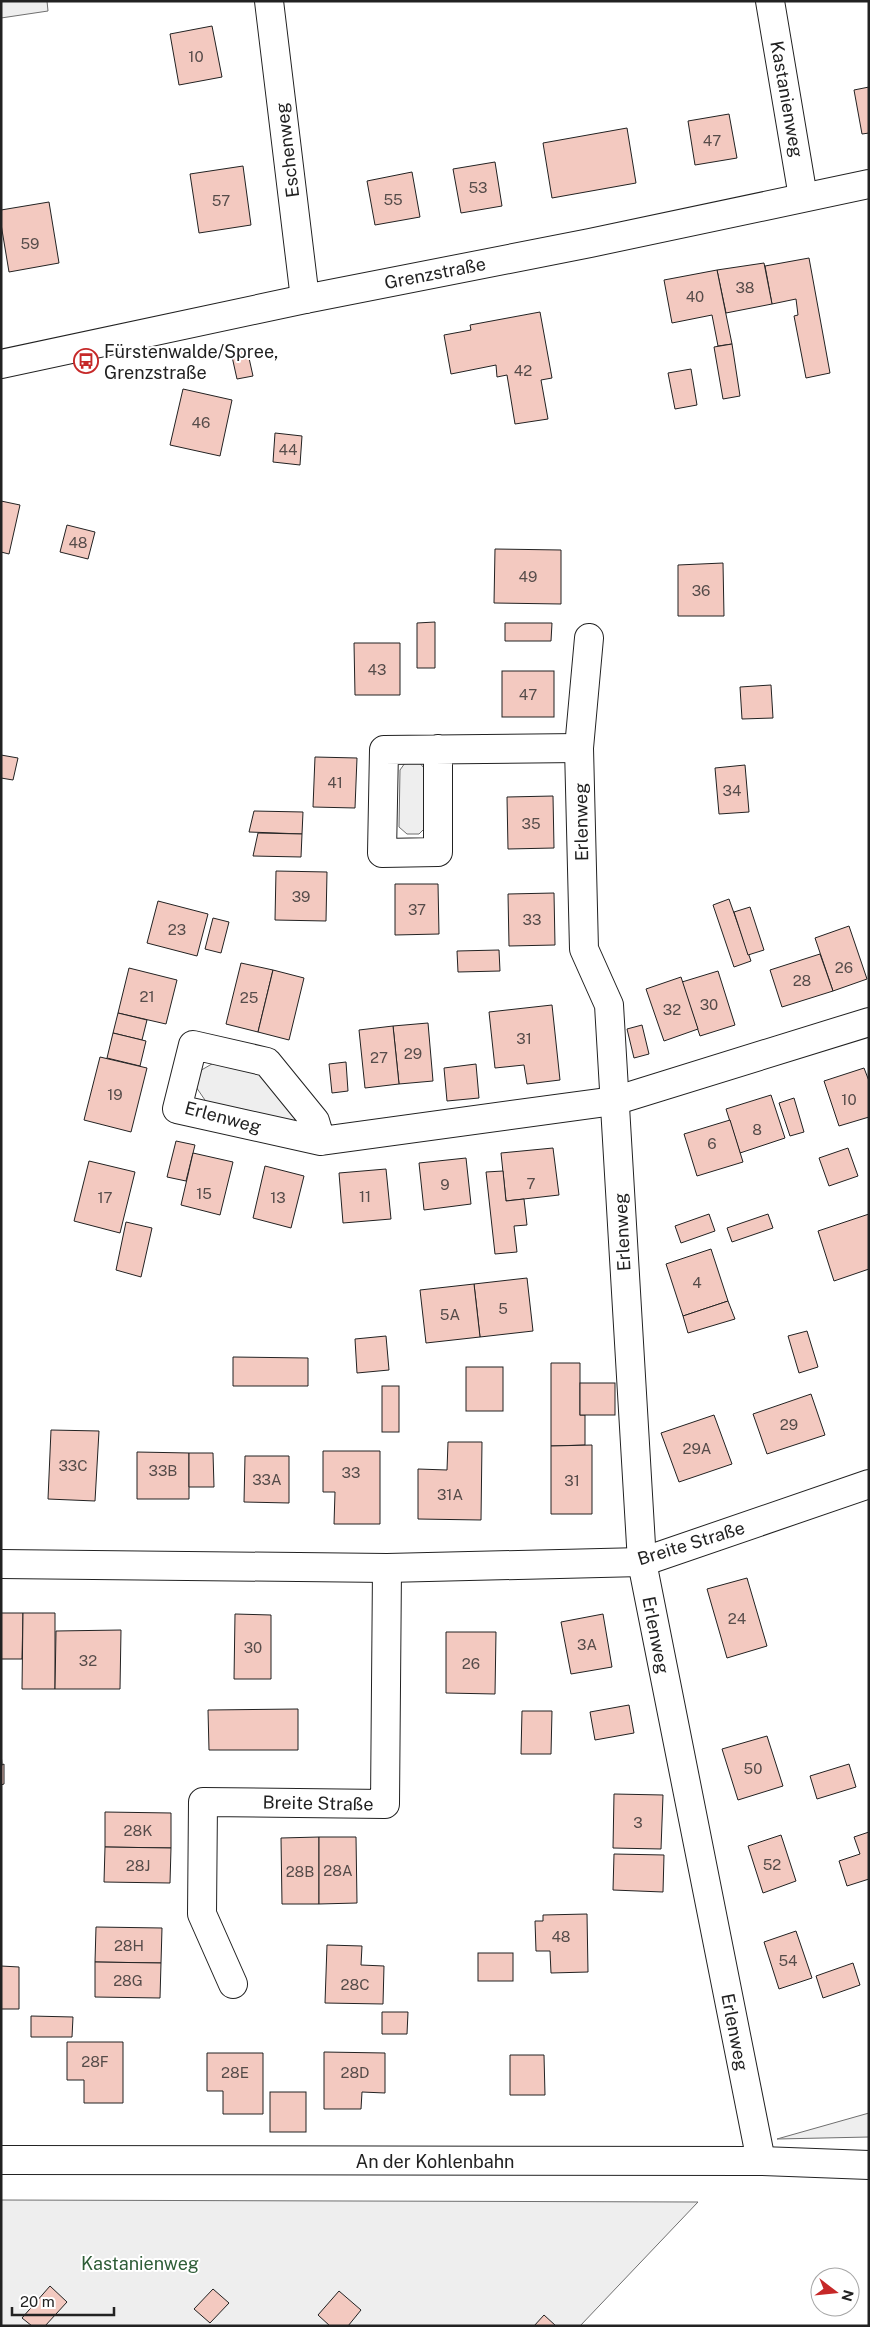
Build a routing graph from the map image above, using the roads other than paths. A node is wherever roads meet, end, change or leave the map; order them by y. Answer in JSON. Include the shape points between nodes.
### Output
{"nodes":[{"id":1,"x":269,"y":1,"type":"edge"},
{"id":2,"x":770,"y":1,"type":"edge"},
{"id":3,"x":869,"y":184,"type":"edge"},
{"id":4,"x":803,"y":197,"type":"junction"},
{"id":5,"x":305,"y":299,"type":"junction"},
{"id":6,"x":1,"y":364,"type":"edge"},
{"id":7,"x":590,"y":638,"type":"dead end"},
{"id":8,"x":579,"y":748,"type":"junction"},
{"id":9,"x":438,"y":749,"type":"dead end"},
{"id":10,"x":869,"y":1022,"type":"edge"},
{"id":11,"x":614,"y":1101,"type":"junction"},
{"id":12,"x":321,"y":1141,"type":"junction"},
{"id":13,"x":869,"y":1484,"type":"edge"},
{"id":14,"x":642,"y":1562,"type":"junction"},
{"id":15,"x":1,"y":1564,"type":"edge"},
{"id":16,"x":387,"y":1568,"type":"junction"},
{"id":17,"x":233,"y":1984,"type":"dead end"},
{"id":18,"x":1,"y":2160,"type":"edge"},
{"id":19,"x":761,"y":2161,"type":"junction"},
{"id":20,"x":869,"y":2165,"type":"edge"}],
"edges":[{"from":1,"to":5,"type":"street","name":"Eschenweg"},
{"from":2,"to":4,"type":"street","name":"Kastanienweg"},
{"from":3,"to":4,"type":"street","name":"Grenzstraße"},
{"from":4,"to":5,"type":"street","name":"Grenzstraße"},
{"from":5,"to":6,"type":"street","name":"Grenzstraße"},
{"from":7,"to":8,"type":"street","name":"Erlenweg"},
{"from":8,"to":9,"type":"street"},
{"from":8,"to":11,"type":"street","name":"Erlenweg","via":[[584,949],[609,1005]]},
{"from":10,"to":11,"type":"street","name":"Erlenweg"},
{"from":11,"to":12,"type":"street","name":"Erlenweg"},
{"from":11,"to":14,"type":"street","name":"Erlenweg"},
{"from":12,"to":12,"type":"street","name":"Erlenweg","via":[[177,1109],[193,1045],[267,1062],[315,1121]]},
{"from":13,"to":14,"type":"street","name":"Breite Straße"},
{"from":14,"to":16,"type":"street","name":"Breite Straße"},
{"from":14,"to":19,"type":"street","name":"Erlenweg"},
{"from":15,"to":16,"type":"street","name":"Breite Straße"},
{"from":16,"to":17,"type":"street","name":"Breite Straße","via":[[385,1804],[204,1802],[202,1914]]},
{"from":18,"to":19,"type":"street","name":"An der Kohlenbahn"},
{"from":19,"to":20,"type":"street","name":"An der Kohlenbahn"}]}
